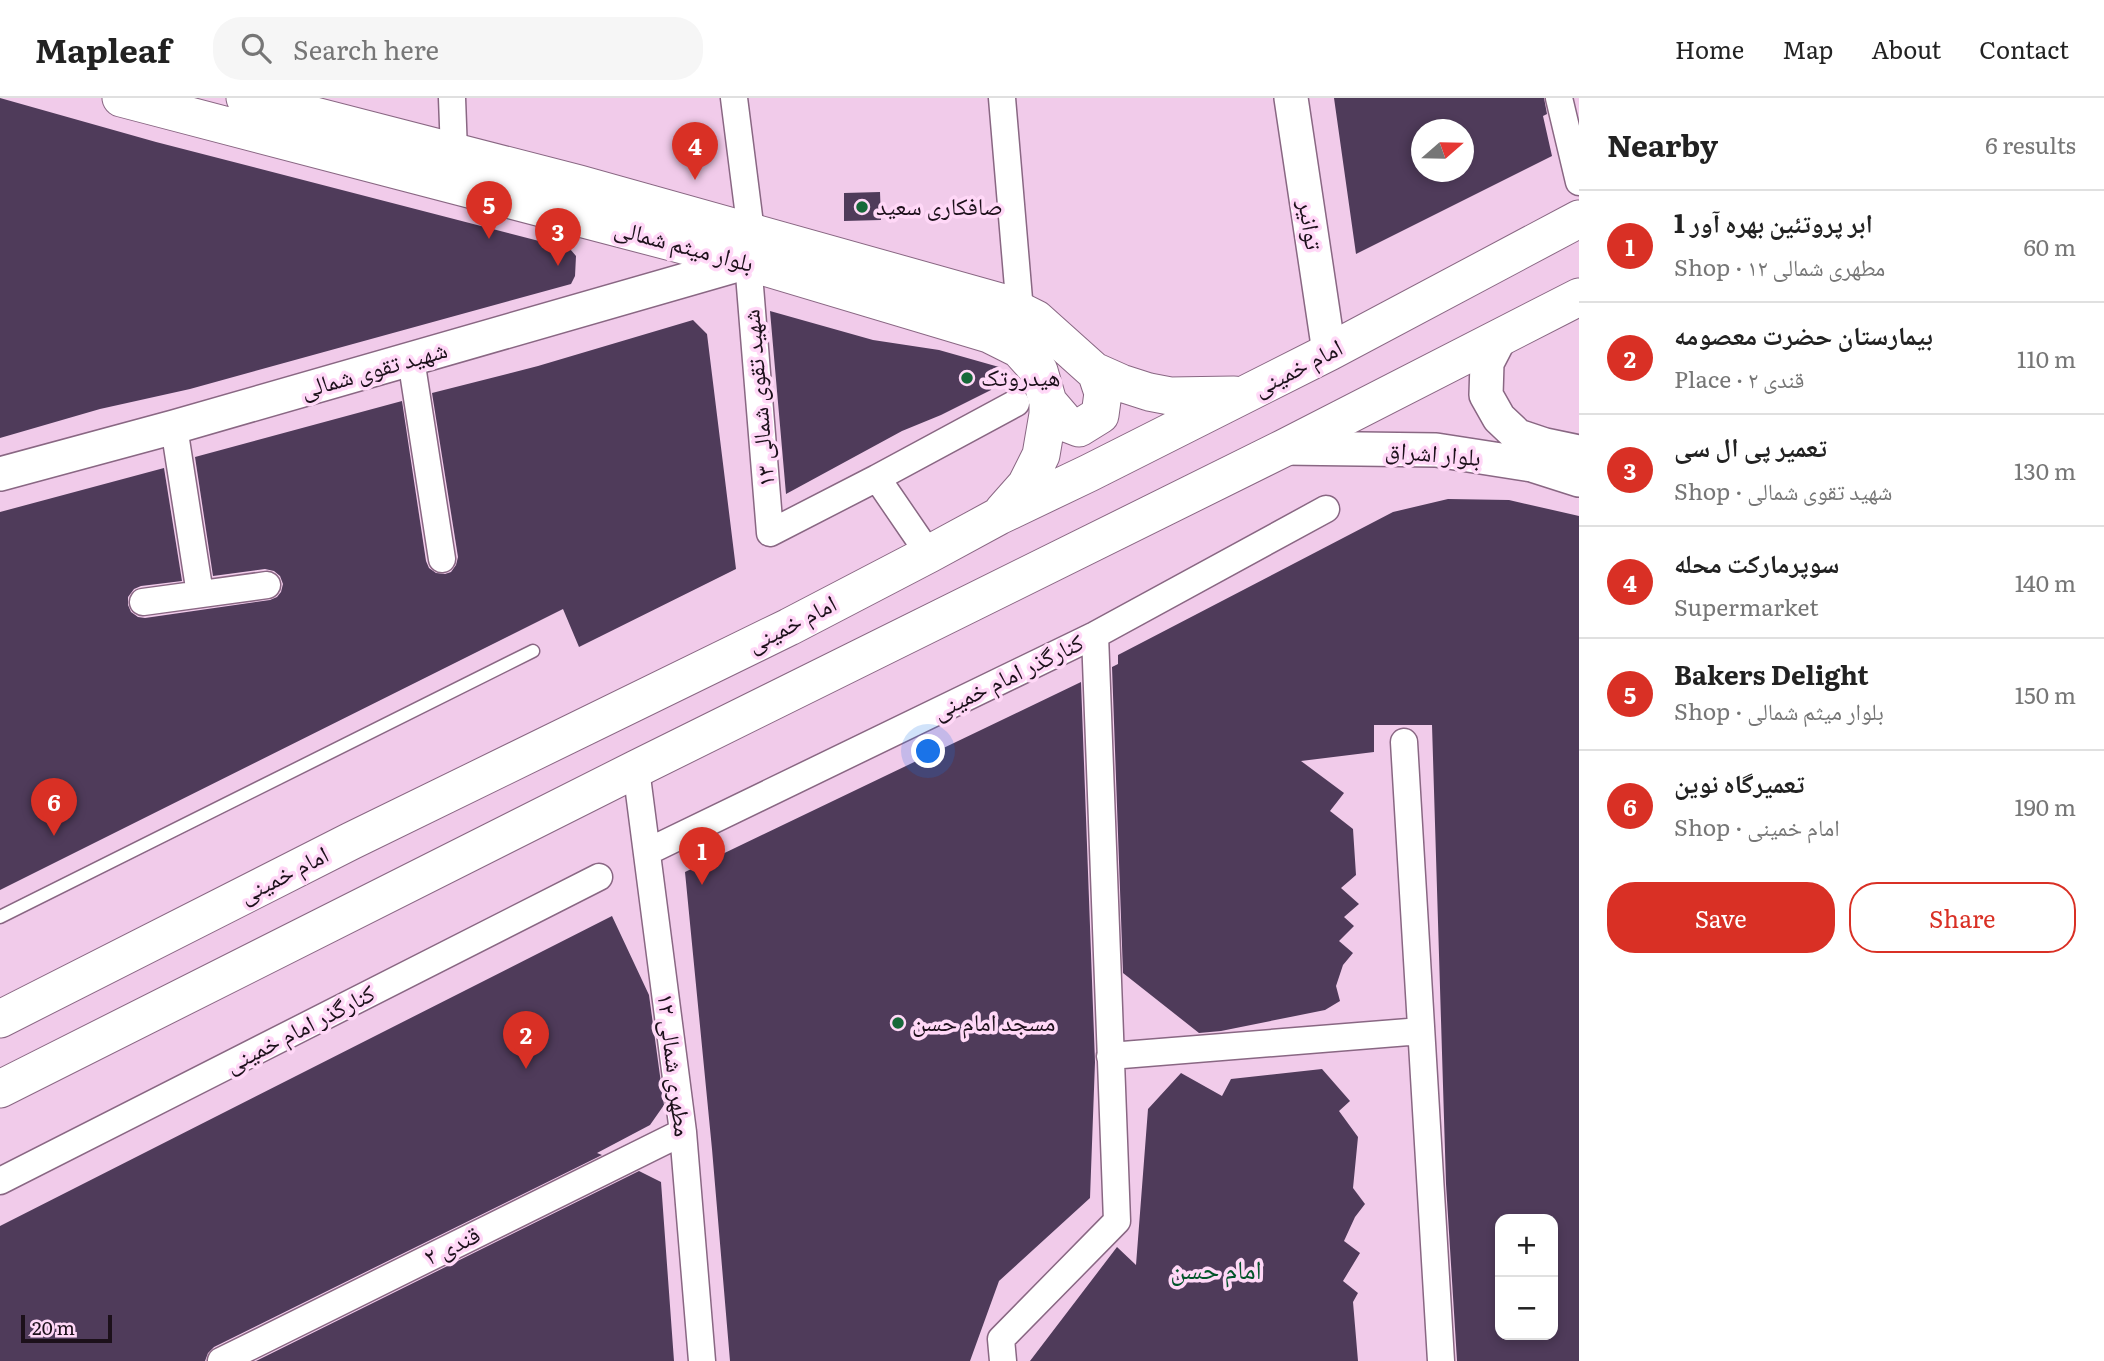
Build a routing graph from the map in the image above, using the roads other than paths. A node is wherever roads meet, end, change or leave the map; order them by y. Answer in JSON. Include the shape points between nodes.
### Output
{"nodes":[{"id":1,"x":121,"y":98,"type":"edge"},
{"id":2,"x":452,"y":98,"type":"edge"},
{"id":3,"x":734,"y":98,"type":"edge"},
{"id":4,"x":1002,"y":98,"type":"edge"},
{"id":5,"x":1291,"y":98,"type":"edge"},
{"id":6,"x":1559,"y":98,"type":"edge"},
{"id":7,"x":253,"y":99,"type":"edge"},
{"id":8,"x":454,"y":152,"type":"junction"},
{"id":9,"x":1579,"y":182,"type":"edge"},
{"id":10,"x":1579,"y":219,"type":"edge"},
{"id":11,"x":749,"y":247,"type":"junction"},
{"id":12,"x":1579,"y":297,"type":"edge"},
{"id":13,"x":1020,"y":311,"type":"junction"},
{"id":14,"x":1501,"y":336,"type":"junction"},
{"id":15,"x":1329,"y":352,"type":"junction"},
{"id":16,"x":411,"y":359,"type":"junction"},
{"id":17,"x":1096,"y":372,"type":"junction"},
{"id":18,"x":1245,"y":394,"type":"junction"},
{"id":19,"x":1032,"y":403,"type":"junction"},
{"id":20,"x":174,"y":427,"type":"junction"},
{"id":21,"x":1284,"y":448,"type":"junction"},
{"id":22,"x":1579,"y":452,"type":"edge"},
{"id":23,"x":0,"y":474,"type":"edge"},
{"id":24,"x":877,"y":478,"type":"junction"},
{"id":25,"x":1579,"y":480,"type":"edge"},
{"id":26,"x":1326,"y":509,"type":"dead end"},
{"id":27,"x":999,"y":516,"type":"junction"},
{"id":28,"x":929,"y":554,"type":"junction"},
{"id":29,"x":442,"y":559,"type":"dead end"},
{"id":30,"x":267,"y":585,"type":"dead end"},
{"id":31,"x":201,"y":594,"type":"junction"},
{"id":32,"x":143,"y":602,"type":"dead end"},
{"id":33,"x":1094,"y":635,"type":"junction"},
{"id":34,"x":533,"y":651,"type":"dead end"},
{"id":35,"x":1404,"y":742,"type":"dead end"},
{"id":36,"x":636,"y":769,"type":"junction"},
{"id":37,"x":647,"y":852,"type":"junction"},
{"id":38,"x":599,"y":877,"type":"dead end"},
{"id":39,"x":0,"y":917,"type":"edge"},
{"id":40,"x":0,"y":1019,"type":"edge"},
{"id":41,"x":1421,"y":1031,"type":"junction"},
{"id":42,"x":1110,"y":1056,"type":"junction"},
{"id":43,"x":0,"y":1089,"type":"edge"},
{"id":44,"x":683,"y":1132,"type":"junction"},
{"id":45,"x":0,"y":1181,"type":"edge"},
{"id":46,"x":221,"y":1361,"type":"edge"},
{"id":47,"x":702,"y":1361,"type":"edge"},
{"id":48,"x":1003,"y":1361,"type":"edge"},
{"id":49,"x":1441,"y":1361,"type":"edge"}],
"edges":[{"from":1,"to":11,"type":"main road","name":"بلوار میثم شمالی"},
{"from":2,"to":8,"type":"street"},
{"from":3,"to":11,"type":"street","name":"شهید تقوی شمالی ۱۳"},
{"from":4,"to":13,"type":"street"},
{"from":5,"to":15,"type":"street","name":"توانیر"},
{"from":6,"to":9,"type":"street"},
{"from":7,"to":8,"type":"main road","name":"بلوار میثم شمالی"},
{"from":8,"to":11,"type":"main road","name":"بلوار میثم شمالی","via":[[579,184]]},
{"from":10,"to":15,"type":"main road","name":"امام خمینی"},
{"from":11,"to":13,"type":"main road","name":"بلوار میثم شمالی","via":[[1004,303]]},
{"from":11,"to":16,"type":"street","name":"شهید تقوی شمالی"},
{"from":11,"to":19,"type":"main road","name":"بلوار میثم شمالی","via":[[1019,349],[1039,371]]},
{"from":11,"to":24,"type":"street","name":"شهید تقوی شمالی ۱۳","via":[[770,533]]},
{"from":12,"to":14,"type":"main road"},
{"from":13,"to":17,"type":"main road","name":"بلوار میثم شمالی"},
{"from":14,"to":21,"type":"main road"},
{"from":14,"to":22,"type":"street","name":"بلوار اشراق","via":[[1487,363],[1486,395],[1499,418],[1518,436]]},
{"from":15,"to":18,"type":"main road","name":"امام خمینی"},
{"from":16,"to":20,"type":"street","name":"شهید تقوی شمالی"},
{"from":16,"to":29,"type":"street"},
{"from":17,"to":18,"type":"main road","name":"بلوار میثم شمالی","via":[[1170,396]]},
{"from":17,"to":19,"type":"main road","via":[[1102,393],[1100,415],[1079,428]]},
{"from":18,"to":27,"type":"main road","name":"امام خمینی"},
{"from":19,"to":24,"type":"street"},
{"from":19,"to":27,"type":"main road","name":"بلوار میثم شمالی","via":[[1048,414],[1041,455],[1026,485]]},
{"from":20,"to":23,"type":"street","name":"شهید تقوی شمالی"},
{"from":20,"to":31,"type":"street"},
{"from":21,"to":25,"type":"street","name":"بلوار اشراق","via":[[1436,450],[1532,465]]},
{"from":21,"to":36,"type":"main road"},
{"from":24,"to":28,"type":"street"},
{"from":26,"to":33,"type":"street","name":"کنارگذر امام خمینی"},
{"from":27,"to":28,"type":"main road","name":"امام خمینی"},
{"from":28,"to":40,"type":"main road","name":"امام خمینی"},
{"from":30,"to":31,"type":"street"},
{"from":31,"to":32,"type":"street"},
{"from":33,"to":37,"type":"street","name":"کنارگذر امام خمینی"},
{"from":33,"to":42,"type":"street"},
{"from":34,"to":39,"type":"lane"},
{"from":35,"to":41,"type":"street"},
{"from":36,"to":37,"type":"street","name":"مطهری شمالی ۱۲"},
{"from":36,"to":43,"type":"main road"},
{"from":37,"to":44,"type":"street","name":"مطهری شمالی ۱۲"},
{"from":38,"to":45,"type":"street","name":"کنارگذر امام خمینی"},
{"from":41,"to":42,"type":"street"},
{"from":41,"to":49,"type":"street"},
{"from":42,"to":48,"type":"street","via":[[1117,1221],[1001,1339]]},
{"from":44,"to":46,"type":"street","name":"قندی ۲"},
{"from":44,"to":47,"type":"street","name":"مطهری شمالی ۱۲"}]}
